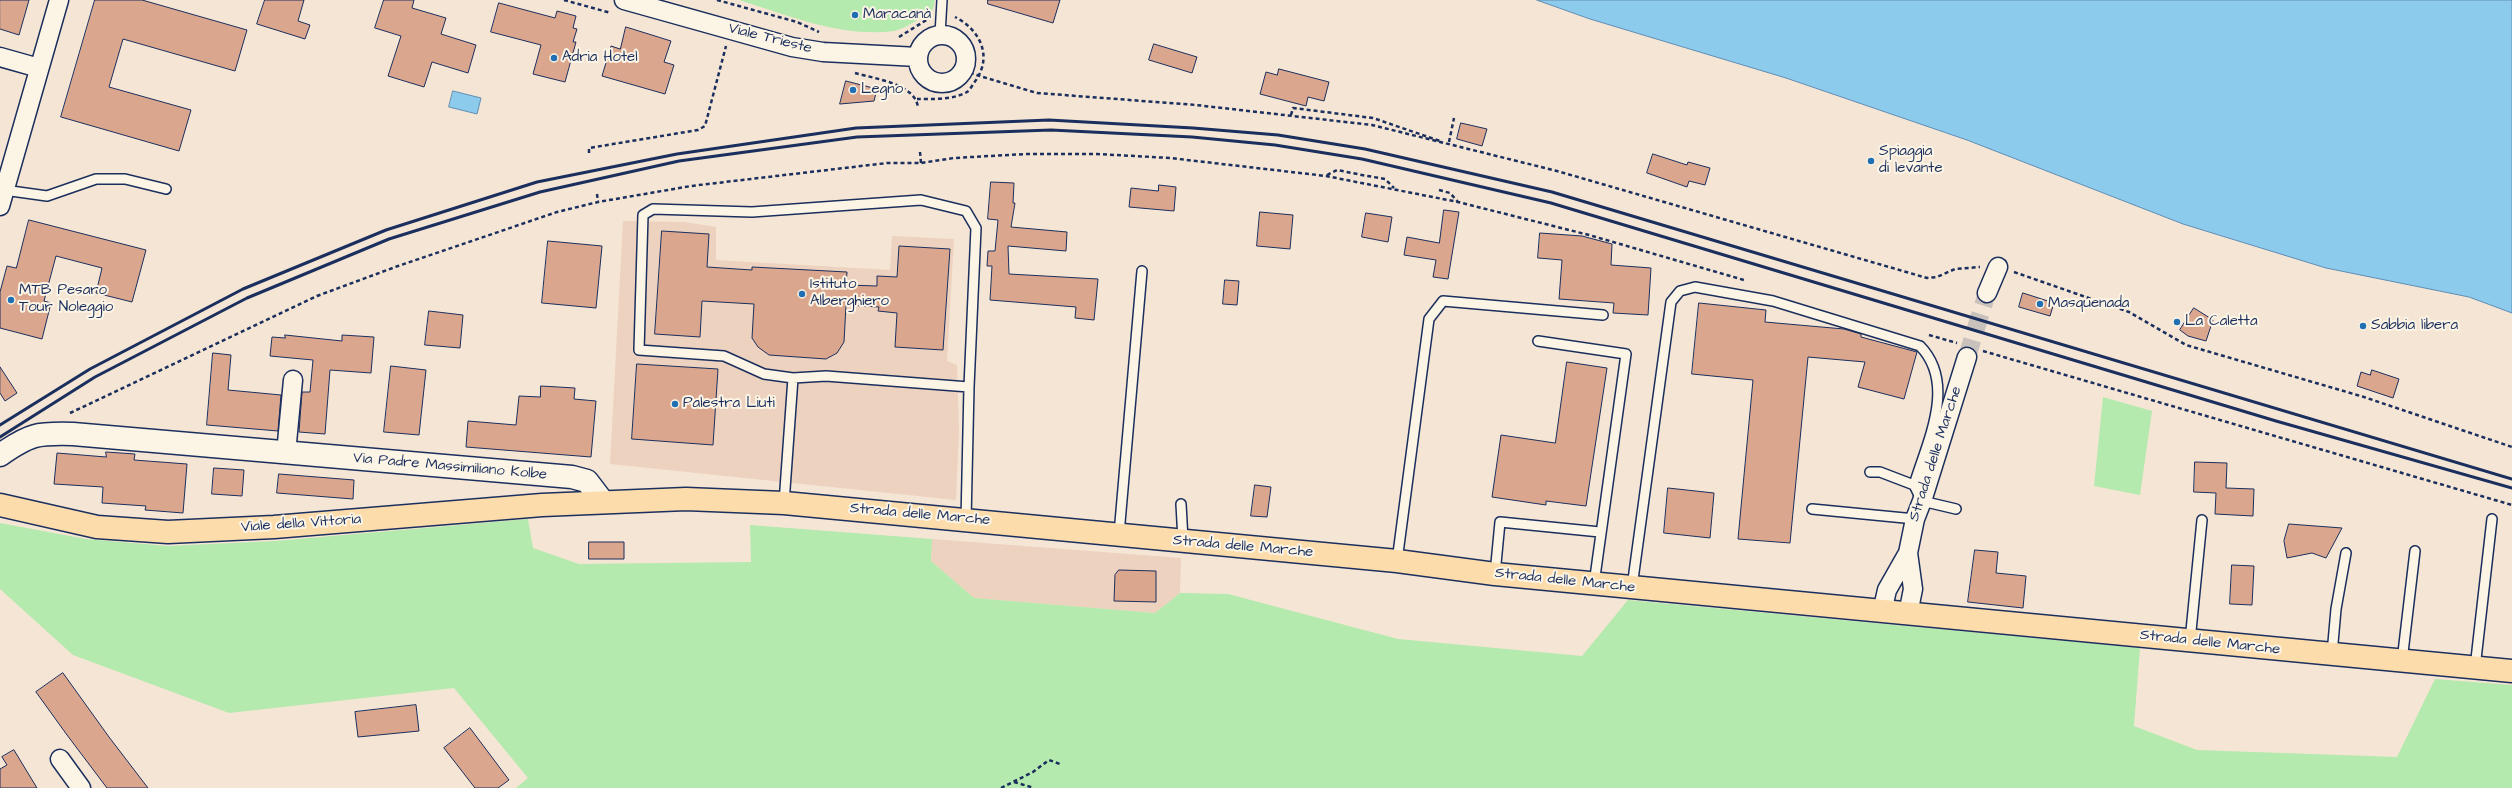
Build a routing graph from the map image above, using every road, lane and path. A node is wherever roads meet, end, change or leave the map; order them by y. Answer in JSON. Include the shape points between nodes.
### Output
{"nodes":[{"id":1,"x":59,"y":0,"type":"edge"},
{"id":2,"x":624,"y":0,"type":"edge"},
{"id":3,"x":717,"y":0,"type":"edge"},
{"id":4,"x":942,"y":0,"type":"edge"},
{"id":5,"x":940,"y":15,"type":"junction"},
{"id":6,"x":825,"y":35,"type":"dead end"},
{"id":7,"x":940,"y":35,"type":"junction"},
{"id":8,"x":896,"y":38,"type":"dead end"},
{"id":9,"x":726,"y":46,"type":"dead end"},
{"id":10,"x":0,"y":57,"type":"edge"},
{"id":11,"x":918,"y":57,"type":"junction"},
{"id":12,"x":39,"y":68,"type":"junction"},
{"id":13,"x":971,"y":72,"type":"junction"},
{"id":14,"x":918,"y":108,"type":"dead end"},
{"id":15,"x":1291,"y":115,"type":"junction"},
{"id":16,"x":1454,"y":118,"type":"dead end"},
{"id":17,"x":1443,"y":142,"type":"junction"},
{"id":18,"x":1449,"y":142,"type":"dead end"},
{"id":19,"x":920,"y":152,"type":"dead end"},
{"id":20,"x":590,"y":154,"type":"dead end"},
{"id":21,"x":921,"y":163,"type":"junction"},
{"id":22,"x":1326,"y":176,"type":"junction"},
{"id":23,"x":1394,"y":188,"type":"junction"},
{"id":24,"x":166,"y":189,"type":"dead end"},
{"id":25,"x":1439,"y":190,"type":"dead end"},
{"id":26,"x":597,"y":194,"type":"dead end"},
{"id":27,"x":2,"y":198,"type":"edge"},
{"id":28,"x":598,"y":202,"type":"junction"},
{"id":29,"x":1458,"y":202,"type":"junction"},
{"id":30,"x":1998,"y":267,"type":"junction"},
{"id":31,"x":1142,"y":271,"type":"dead end"},
{"id":32,"x":1752,"y":283,"type":"dead end"},
{"id":33,"x":1987,"y":294,"type":"tunnel mouth"},
{"id":34,"x":1603,"y":315,"type":"dead end"},
{"id":35,"x":1928,"y":335,"type":"dead end"},
{"id":36,"x":1538,"y":342,"type":"dead end"},
{"id":37,"x":1969,"y":351,"type":"junction"},
{"id":38,"x":793,"y":378,"type":"junction"},
{"id":39,"x":293,"y":380,"type":"dead end"},
{"id":40,"x":969,"y":387,"type":"junction"},
{"id":41,"x":45,"y":433,"type":"junction"},
{"id":42,"x":2512,"y":447,"type":"edge"},
{"id":43,"x":286,"y":452,"type":"junction"},
{"id":44,"x":0,"y":455,"type":"edge"},
{"id":45,"x":1870,"y":472,"type":"dead end"},
{"id":46,"x":1914,"y":485,"type":"junction"},
{"id":47,"x":1922,"y":501,"type":"junction"},
{"id":48,"x":603,"y":502,"type":"junction"},
{"id":49,"x":784,"y":503,"type":"junction"},
{"id":50,"x":1181,"y":504,"type":"dead end"},
{"id":51,"x":0,"y":505,"type":"edge"},
{"id":52,"x":2512,"y":505,"type":"edge"},
{"id":53,"x":1812,"y":509,"type":"dead end"},
{"id":54,"x":1956,"y":509,"type":"dead end"},
{"id":55,"x":1915,"y":519,"type":"junction"},
{"id":56,"x":2492,"y":519,"type":"dead end"},
{"id":57,"x":966,"y":520,"type":"junction"},
{"id":58,"x":2202,"y":520,"type":"dead end"},
{"id":59,"x":1600,"y":532,"type":"junction"},
{"id":60,"x":1120,"y":534,"type":"junction"},
{"id":61,"x":1183,"y":542,"type":"junction"},
{"id":62,"x":2415,"y":551,"type":"dead end"},
{"id":63,"x":1908,"y":553,"type":"junction"},
{"id":64,"x":2346,"y":553,"type":"dead end"},
{"id":65,"x":1397,"y":561,"type":"junction"},
{"id":66,"x":1495,"y":574,"type":"junction"},
{"id":67,"x":1594,"y":584,"type":"junction"},
{"id":68,"x":1632,"y":588,"type":"junction"},
{"id":69,"x":1882,"y":612,"type":"junction"},
{"id":70,"x":1908,"y":614,"type":"junction"},
{"id":71,"x":2190,"y":641,"type":"junction"},
{"id":72,"x":2332,"y":655,"type":"junction"},
{"id":73,"x":2402,"y":661,"type":"junction"},
{"id":74,"x":2475,"y":668,"type":"junction"},
{"id":75,"x":2512,"y":671,"type":"edge"},
{"id":76,"x":60,"y":759,"type":"dead end"},
{"id":77,"x":1060,"y":764,"type":"dead end"},
{"id":78,"x":1013,"y":781,"type":"junction"},
{"id":79,"x":81,"y":788,"type":"edge"},
{"id":80,"x":1001,"y":788,"type":"edge"},
{"id":81,"x":1034,"y":788,"type":"edge"}],
"edges":[{"from":1,"to":12,"type":"street"},
{"from":2,"to":11,"type":"street","name":"Viale Trieste","via":[[792,47],[823,52]]},
{"from":3,"to":6,"type":"path","via":[[797,22]]},
{"from":4,"to":5,"type":"lane"},
{"from":5,"to":7,"type":"lane"},
{"from":5,"to":8,"type":"path","via":[[924,20],[906,35]]},
{"from":5,"to":13,"type":"path","via":[[954,16],[968,23],[977,33],[983,48],[983,61]]},
{"from":7,"to":11,"type":"street","via":[[925,42]]},
{"from":7,"to":13,"type":"street","via":[[954,39],[964,49]]},
{"from":9,"to":20,"type":"path","via":[[705,126],[698,130],[589,148]]},
{"from":10,"to":12,"type":"street"},
{"from":11,"to":13,"type":"street","via":[[922,73],[935,82],[952,82]]},
{"from":12,"to":27,"type":"street"},
{"from":13,"to":14,"type":"path","via":[[968,92],[956,96],[917,99]]},
{"from":13,"to":15,"type":"path","via":[[1037,93]]},
{"from":15,"to":17,"type":"path","via":[[1372,124]]},
{"from":15,"to":17,"type":"path","via":[[1293,108],[1373,118],[1435,137]]},
{"from":16,"to":18,"type":"path"},
{"from":17,"to":30,"type":"path","via":[[1557,171],[1927,278],[1965,267]]},
{"from":19,"to":21,"type":"path"},
{"from":21,"to":22,"type":"path","via":[[954,158],[1026,154],[1097,154],[1170,158]]},
{"from":21,"to":28,"type":"path","via":[[887,163],[819,170]]},
{"from":22,"to":23,"type":"path"},
{"from":22,"to":23,"type":"path","via":[[1337,170],[1362,174],[1386,179]]},
{"from":23,"to":29,"type":"path"},
{"from":24,"to":27,"type":"lane","via":[[125,179],[96,179],[47,196]]},
{"from":25,"to":29,"type":"path","via":[[1450,193]]},
{"from":26,"to":28,"type":"path"},
{"from":28,"to":41,"type":"path","via":[[557,212],[317,296],[65,416]]},
{"from":29,"to":32,"type":"path","via":[[1589,235]]},
{"from":30,"to":33,"type":"street"},
{"from":30,"to":42,"type":"path","via":[[2129,312],[2186,346],[2364,397]]},
{"from":31,"to":60,"type":"lane"},
{"from":34,"to":65,"type":"lane","via":[[1443,301],[1429,319]]},
{"from":35,"to":37,"type":"path"},
{"from":36,"to":59,"type":"lane","via":[[1626,354]]},
{"from":37,"to":47,"type":"street","name":"Strada delle Marche"},
{"from":37,"to":52,"type":"path"},
{"from":38,"to":40,"type":"lane","via":[[826,376]]},
{"from":38,"to":40,"type":"lane","via":[[764,374],[724,356],[639,350],[643,215],[653,209],[752,212],[921,200],[966,212],[976,228]]},
{"from":38,"to":49,"type":"lane"},
{"from":39,"to":43,"type":"street"},
{"from":40,"to":57,"type":"lane"},
{"from":41,"to":43,"type":"street","name":"Via Padre Massimiliano Kolbe"},
{"from":41,"to":44,"type":"street","name":"Via Padre Massimiliano Kolbe","via":[[24,438]]},
{"from":43,"to":48,"type":"street","name":"Via Padre Massimiliano Kolbe","via":[[572,477],[587,481]]},
{"from":45,"to":46,"type":"lane","via":[[1880,472]]},
{"from":46,"to":47,"type":"lane"},
{"from":46,"to":68,"type":"lane","via":[[1939,403],[1936,374],[1930,355],[1920,346],[1773,301],[1696,287],[1680,291],[1671,302]]},
{"from":47,"to":54,"type":"lane"},
{"from":47,"to":55,"type":"street","name":"Strada delle Marche"},
{"from":48,"to":49,"type":"main road","name":"Strada delle Marche","via":[[686,499]]},
{"from":48,"to":51,"type":"main road","name":"Viale della Vittoria","via":[[274,528],[168,532],[97,527]]},
{"from":49,"to":57,"type":"main road","name":"Strada delle Marche"},
{"from":50,"to":61,"type":"lane"},
{"from":53,"to":55,"type":"lane"},
{"from":55,"to":63,"type":"street","name":"Strada delle Marche"},
{"from":56,"to":74,"type":"lane"},
{"from":57,"to":60,"type":"main road","name":"Strada delle Marche"},
{"from":58,"to":71,"type":"lane"},
{"from":59,"to":66,"type":"lane","via":[[1500,522]]},
{"from":59,"to":67,"type":"lane"},
{"from":60,"to":61,"type":"main road","name":"Strada delle Marche"},
{"from":61,"to":65,"type":"main road","name":"Strada delle Marche"},
{"from":62,"to":73,"type":"lane"},
{"from":63,"to":69,"type":"street","name":"Strada delle Marche","via":[[1887,590]]},
{"from":63,"to":70,"type":"street","name":"Strada delle Marche","via":[[1913,589]]},
{"from":64,"to":72,"type":"lane","via":[[2336,609]]},
{"from":65,"to":66,"type":"main road","name":"Strada delle Marche"},
{"from":66,"to":67,"type":"main road","name":"Strada delle Marche"},
{"from":67,"to":68,"type":"main road","name":"Strada delle Marche"},
{"from":68,"to":69,"type":"main road","name":"Strada delle Marche"},
{"from":69,"to":70,"type":"main road","name":"Strada delle Marche"},
{"from":70,"to":71,"type":"main road","name":"Strada delle Marche"},
{"from":71,"to":72,"type":"main road","name":"Strada delle Marche"},
{"from":72,"to":73,"type":"main road","name":"Strada delle Marche"},
{"from":73,"to":74,"type":"main road","name":"Strada delle Marche"},
{"from":74,"to":75,"type":"main road","name":"Strada delle Marche"},
{"from":76,"to":79,"type":"street"},
{"from":77,"to":78,"type":"path","via":[[1049,760],[1033,772]]},
{"from":78,"to":80,"type":"path"},
{"from":78,"to":81,"type":"path"}]}
